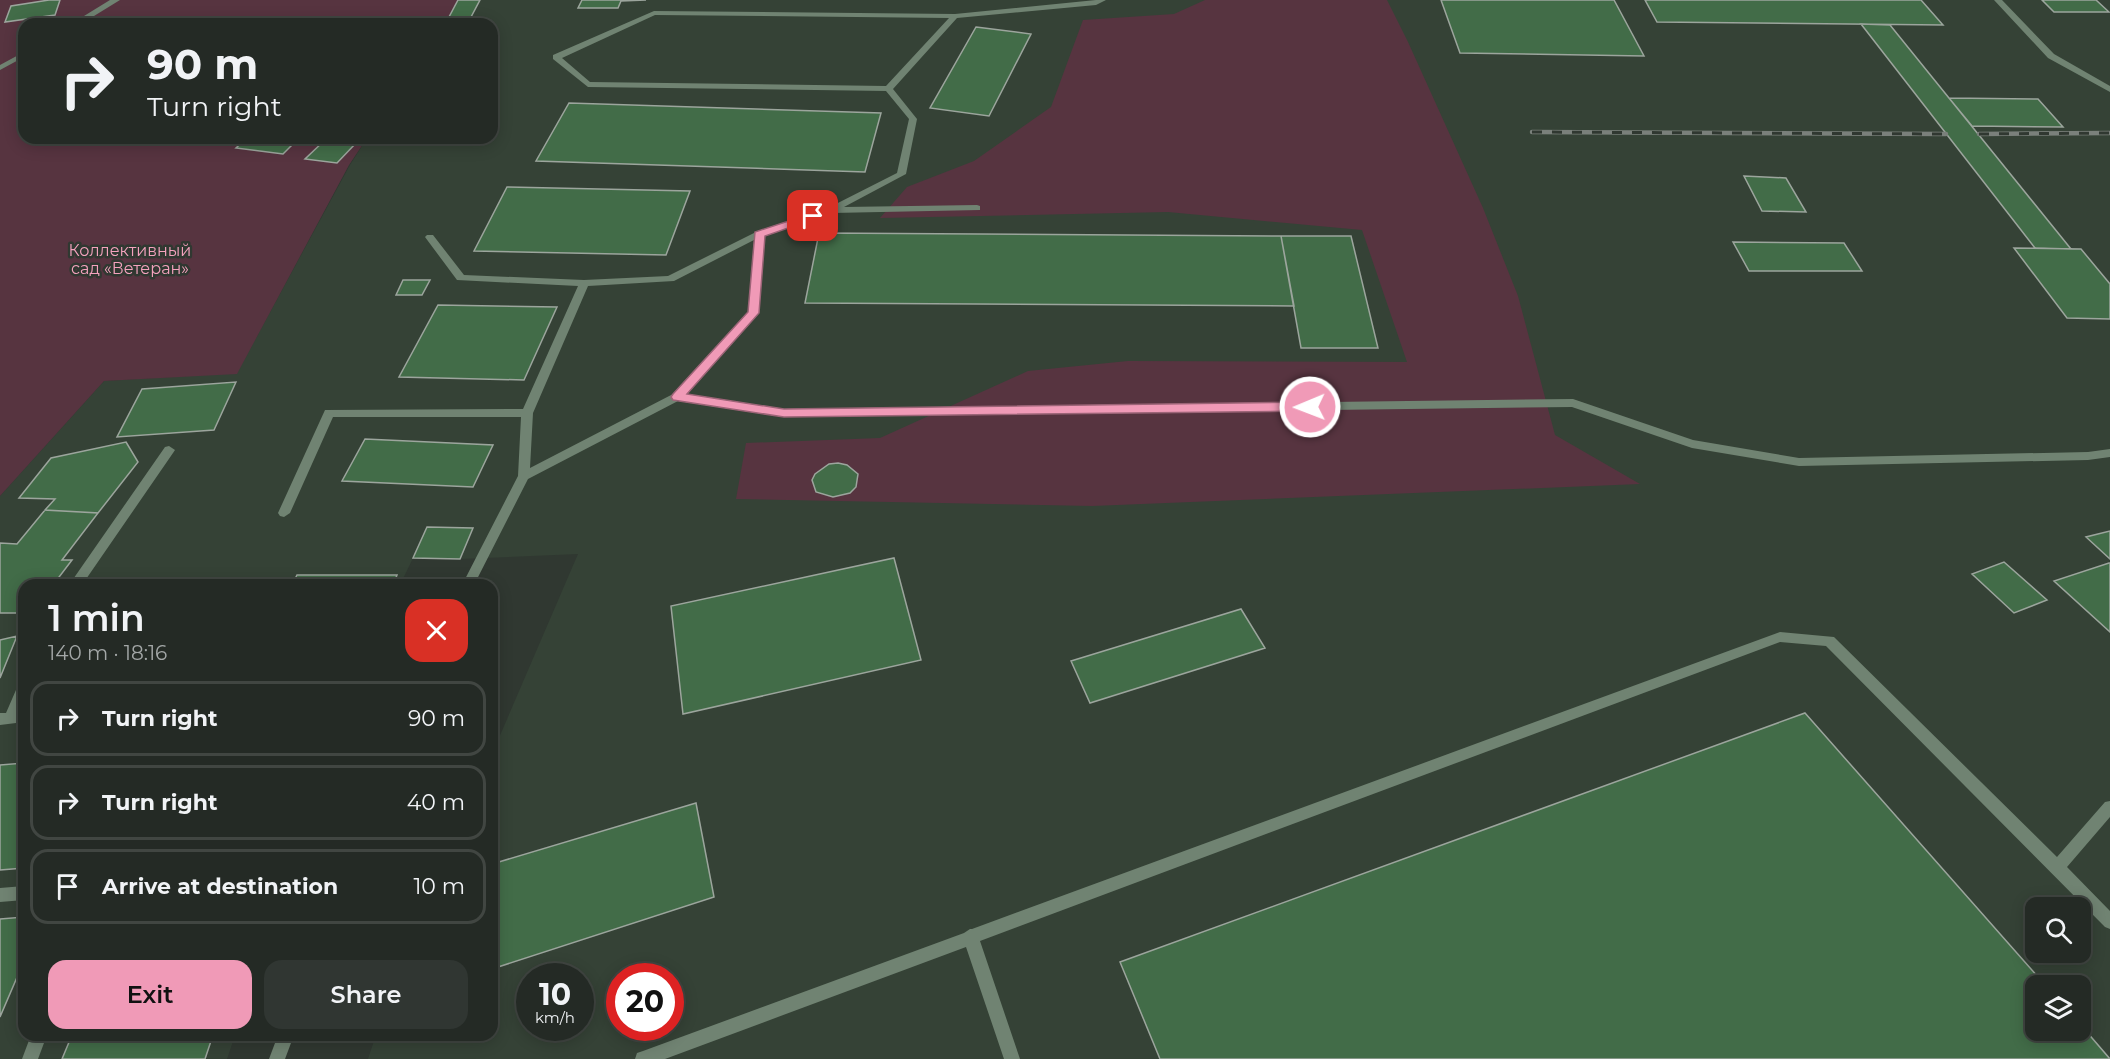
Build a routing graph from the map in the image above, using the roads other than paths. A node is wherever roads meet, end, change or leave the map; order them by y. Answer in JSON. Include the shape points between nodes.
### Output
{"nodes":[{"id":1,"x":116,"y":0,"type":"edge"},
{"id":2,"x":1102,"y":0,"type":"edge"},
{"id":3,"x":1998,"y":0,"type":"edge"},
{"id":4,"x":955,"y":16,"type":"junction"},
{"id":5,"x":85,"y":18,"type":"edge"},
{"id":6,"x":18,"y":58,"type":"edge"},
{"id":7,"x":0,"y":68,"type":"edge"},
{"id":8,"x":888,"y":89,"type":"junction"},
{"id":9,"x":2110,"y":89,"type":"edge"},
{"id":10,"x":977,"y":208,"type":"dead end"},
{"id":11,"x":831,"y":210,"type":"junction"},
{"id":12,"x":759,"y":234,"type":"junction"},
{"id":13,"x":430,"y":237,"type":"dead end"},
{"id":14,"x":584,"y":283,"type":"junction"},
{"id":15,"x":677,"y":397,"type":"junction"},
{"id":16,"x":527,"y":413,"type":"junction"},
{"id":17,"x":169,"y":450,"type":"dead end"},
{"id":18,"x":2110,"y":453,"type":"edge"},
{"id":19,"x":524,"y":476,"type":"junction"},
{"id":20,"x":284,"y":513,"type":"dead end"},
{"id":21,"x":79,"y":579,"type":"edge"},
{"id":22,"x":471,"y":579,"type":"edge"},
{"id":23,"x":18,"y":701,"type":"edge"},
{"id":24,"x":11,"y":718,"type":"edge"},
{"id":25,"x":2110,"y":807,"type":"edge"},
{"id":26,"x":2057,"y":867,"type":"junction"},
{"id":27,"x":18,"y":894,"type":"edge"},
{"id":28,"x":0,"y":895,"type":"edge"},
{"id":29,"x":2110,"y":922,"type":"edge"},
{"id":30,"x":970,"y":936,"type":"junction"},
{"id":31,"x":37,"y":1041,"type":"edge"},
{"id":32,"x":284,"y":1041,"type":"edge"},
{"id":33,"x":30,"y":1059,"type":"edge"},
{"id":34,"x":277,"y":1059,"type":"edge"},
{"id":35,"x":643,"y":1059,"type":"edge"},
{"id":36,"x":1012,"y":1059,"type":"edge"}],
"edges":[{"from":1,"to":5,"type":"street"},
{"from":2,"to":4,"type":"street"},
{"from":3,"to":9,"type":"street","via":[[2051,56]]},
{"from":4,"to":8,"type":"street"},
{"from":4,"to":8,"type":"street","via":[[654,13],[556,57],[588,84]]},
{"from":6,"to":7,"type":"street"},
{"from":8,"to":11,"type":"street","via":[[913,119],[901,174]]},
{"from":10,"to":11,"type":"street"},
{"from":11,"to":12,"type":"street"},
{"from":12,"to":14,"type":"street","via":[[670,279]]},
{"from":12,"to":15,"type":"street","via":[[754,313]]},
{"from":13,"to":14,"type":"street","via":[[461,278]]},
{"from":14,"to":16,"type":"street"},
{"from":15,"to":18,"type":"street","via":[[784,413],[1573,404],[1692,444],[1799,462]]},
{"from":15,"to":19,"type":"street"},
{"from":16,"to":19,"type":"street"},
{"from":16,"to":20,"type":"street","via":[[329,413]]},
{"from":17,"to":21,"type":"street"},
{"from":19,"to":22,"type":"street"},
{"from":23,"to":24,"type":"street"},
{"from":25,"to":26,"type":"street"},
{"from":26,"to":29,"type":"street"},
{"from":26,"to":30,"type":"street","via":[[1829,641],[1780,637]]},
{"from":27,"to":28,"type":"street"},
{"from":30,"to":35,"type":"street"},
{"from":30,"to":36,"type":"street"},
{"from":31,"to":33,"type":"street"},
{"from":32,"to":34,"type":"street"}]}
